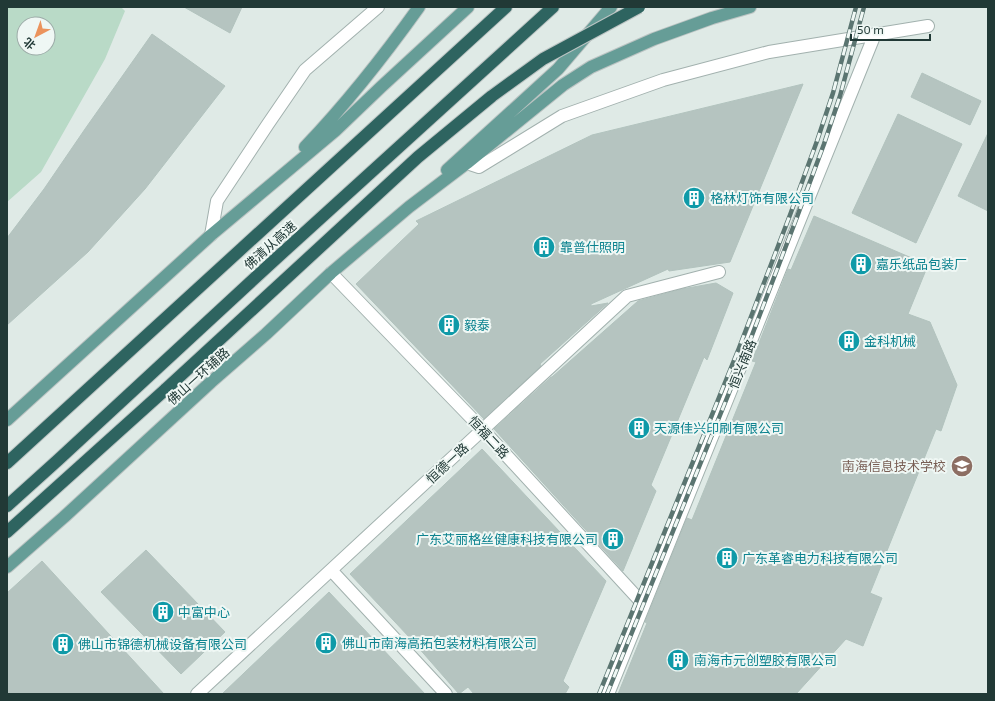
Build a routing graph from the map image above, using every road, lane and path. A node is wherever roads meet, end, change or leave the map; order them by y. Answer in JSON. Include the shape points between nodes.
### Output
{"nodes":[{"id":1,"x":378,"y":7,"type":"edge"},
{"id":2,"x":419,"y":7,"type":"edge"},
{"id":3,"x":468,"y":7,"type":"edge"},
{"id":4,"x":506,"y":7,"type":"edge"},
{"id":5,"x":553,"y":7,"type":"edge"},
{"id":6,"x":611,"y":7,"type":"edge"},
{"id":7,"x":639,"y":7,"type":"edge"},
{"id":8,"x":750,"y":7,"type":"edge"},
{"id":9,"x":928,"y":26,"type":"dead end"},
{"id":10,"x":875,"y":34,"type":"junction"},
{"id":11,"x":467,"y":163,"type":"junction"},
{"id":12,"x":268,"y":188,"type":"junction"},
{"id":13,"x":410,"y":207,"type":"junction"},
{"id":14,"x":211,"y":235,"type":"junction"},
{"id":15,"x":719,"y":272,"type":"dead end"},
{"id":16,"x":331,"y":273,"type":"junction"},
{"id":17,"x":7,"y":420,"type":"edge"},
{"id":18,"x":483,"y":430,"type":"junction"},
{"id":19,"x":7,"y":463,"type":"edge"},
{"id":20,"x":7,"y":506,"type":"edge"},
{"id":21,"x":7,"y":532,"type":"edge"},
{"id":22,"x":7,"y":566,"type":"edge"},
{"id":23,"x":331,"y":570,"type":"junction"},
{"id":24,"x":644,"y":605,"type":"junction"},
{"id":25,"x":197,"y":694,"type":"edge"},
{"id":26,"x":446,"y":694,"type":"edge"},
{"id":27,"x":608,"y":694,"type":"edge"}],
"edges":[{"from":1,"to":14,"type":"street","via":[[305,70],[218,201]]},
{"from":2,"to":12,"type":"main road","via":[[359,87]]},
{"from":3,"to":12,"type":"main road","via":[[335,131]]},
{"from":4,"to":19,"type":"highway","name":"佛清从高速"},
{"from":5,"to":20,"type":"highway","name":"佛清从高速"},
{"from":6,"to":13,"type":"main road","via":[[558,69],[462,155]]},
{"from":7,"to":21,"type":"highway","bridge":true,"via":[[543,59],[492,96],[418,157]]},
{"from":8,"to":11,"type":"main road","via":[[654,39],[591,68],[563,85]]},
{"from":9,"to":10,"type":"street"},
{"from":10,"to":11,"type":"street","via":[[768,52],[663,80],[562,116],[479,167]]},
{"from":10,"to":24,"type":"street","name":"恒兴南路"},
{"from":11,"to":13,"type":"main road"},
{"from":12,"to":14,"type":"main road"},
{"from":13,"to":16,"type":"main road","name":"佛山一环辅路"},
{"from":14,"to":17,"type":"main road"},
{"from":15,"to":18,"type":"street","name":"恒德一路","via":[[627,296]]},
{"from":16,"to":18,"type":"street","name":"恒福二路"},
{"from":16,"to":22,"type":"main road","name":"佛山一环辅路"},
{"from":18,"to":23,"type":"street","name":"恒德一路"},
{"from":18,"to":24,"type":"street","name":"恒福二路"},
{"from":23,"to":25,"type":"street","name":"恒德一路"},
{"from":23,"to":26,"type":"street"},
{"from":24,"to":27,"type":"street","name":"恒兴南路"}]}
